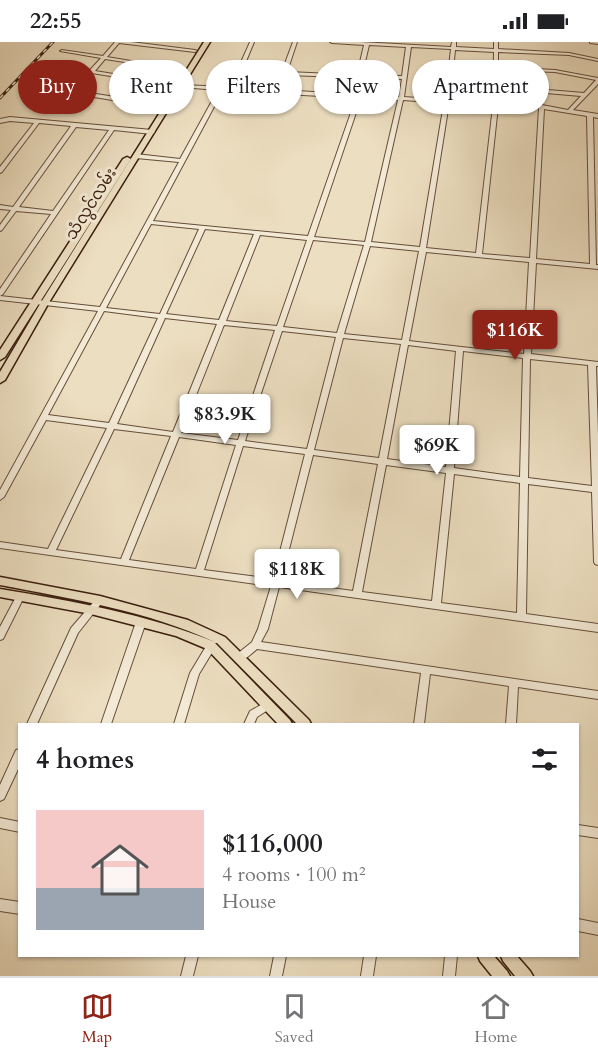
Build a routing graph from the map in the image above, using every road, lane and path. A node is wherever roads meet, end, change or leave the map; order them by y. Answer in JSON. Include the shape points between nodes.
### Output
{"nodes":[{"id":1,"x":119,"y":42,"type":"edge"},
{"id":2,"x":200,"y":42,"type":"edge"},
{"id":3,"x":207,"y":42,"type":"edge"},
{"id":4,"x":252,"y":42,"type":"edge"},
{"id":5,"x":295,"y":42,"type":"edge"},
{"id":6,"x":332,"y":42,"type":"edge"},
{"id":7,"x":496,"y":42,"type":"edge"},
{"id":8,"x":592,"y":42,"type":"edge"},
{"id":9,"x":352,"y":43,"type":"edge"},
{"id":10,"x":598,"y":43,"type":"edge"},
{"id":11,"x":367,"y":44,"type":"junction"},
{"id":12,"x":454,"y":45,"type":"edge"},
{"id":13,"x":409,"y":46,"type":"junction"},
{"id":14,"x":62,"y":51,"type":"dead end"},
{"id":15,"x":195,"y":51,"type":"junction"},
{"id":16,"x":496,"y":51,"type":"junction"},
{"id":17,"x":107,"y":56,"type":"junction"},
{"id":18,"x":129,"y":60,"type":"edge"},
{"id":19,"x":189,"y":60,"type":"edge"},
{"id":20,"x":244,"y":60,"type":"edge"},
{"id":21,"x":289,"y":60,"type":"edge"},
{"id":22,"x":363,"y":60,"type":"edge"},
{"id":23,"x":452,"y":60,"type":"edge"},
{"id":24,"x":496,"y":60,"type":"edge"},
{"id":25,"x":598,"y":60,"type":"edge"},
{"id":26,"x":194,"y":61,"type":"edge"},
{"id":27,"x":97,"y":66,"type":"edge"},
{"id":28,"x":549,"y":71,"type":"edge"},
{"id":29,"x":400,"y":78,"type":"edge"},
{"id":30,"x":404,"y":78,"type":"junction"},
{"id":31,"x":598,"y":80,"type":"edge"},
{"id":32,"x":549,"y":90,"type":"edge"},
{"id":33,"x":585,"y":95,"type":"junction"},
{"id":34,"x":401,"y":100,"type":"junction"},
{"id":35,"x":412,"y":100,"type":"edge"},
{"id":36,"x":549,"y":108,"type":"edge"},
{"id":37,"x":570,"y":111,"type":"junction"},
{"id":38,"x":156,"y":114,"type":"edge"},
{"id":39,"x":159,"y":114,"type":"edge"},
{"id":40,"x":207,"y":114,"type":"edge"},
{"id":41,"x":354,"y":114,"type":"edge"},
{"id":42,"x":445,"y":114,"type":"edge"},
{"id":43,"x":495,"y":114,"type":"edge"},
{"id":44,"x":542,"y":114,"type":"edge"},
{"id":45,"x":590,"y":114,"type":"junction"},
{"id":46,"x":598,"y":116,"type":"edge"},
{"id":47,"x":0,"y":121,"type":"edge"},
{"id":48,"x":39,"y":121,"type":"junction"},
{"id":49,"x":74,"y":126,"type":"junction"},
{"id":50,"x":112,"y":129,"type":"junction"},
{"id":51,"x":148,"y":132,"type":"junction"},
{"id":52,"x":136,"y":156,"type":"junction"},
{"id":53,"x":182,"y":160,"type":"junction"},
{"id":54,"x":0,"y":171,"type":"edge"},
{"id":55,"x":0,"y":207,"type":"edge"},
{"id":56,"x":15,"y":208,"type":"junction"},
{"id":57,"x":54,"y":213,"type":"junction"},
{"id":58,"x":149,"y":222,"type":"junction"},
{"id":59,"x":203,"y":227,"type":"junction"},
{"id":60,"x":0,"y":228,"type":"edge"},
{"id":61,"x":258,"y":233,"type":"junction"},
{"id":62,"x":312,"y":238,"type":"junction"},
{"id":63,"x":368,"y":244,"type":"junction"},
{"id":64,"x":423,"y":249,"type":"junction"},
{"id":65,"x":479,"y":255,"type":"junction"},
{"id":66,"x":535,"y":260,"type":"junction"},
{"id":67,"x":595,"y":266,"type":"edge"},
{"id":68,"x":0,"y":296,"type":"edge"},
{"id":69,"x":35,"y":302,"type":"junction"},
{"id":70,"x":44,"y":304,"type":"junction"},
{"id":71,"x":102,"y":309,"type":"junction"},
{"id":72,"x":161,"y":315,"type":"junction"},
{"id":73,"x":220,"y":322,"type":"junction"},
{"id":74,"x":281,"y":329,"type":"junction"},
{"id":75,"x":340,"y":335,"type":"junction"},
{"id":76,"x":406,"y":342,"type":"junction"},
{"id":77,"x":460,"y":348,"type":"junction"},
{"id":78,"x":527,"y":356,"type":"junction"},
{"id":79,"x":0,"y":357,"type":"edge"},
{"id":80,"x":595,"y":363,"type":"edge"},
{"id":81,"x":0,"y":380,"type":"edge"},
{"id":82,"x":44,"y":417,"type":"junction"},
{"id":83,"x":112,"y":426,"type":"junction"},
{"id":84,"x":175,"y":434,"type":"junction"},
{"id":85,"x":239,"y":443,"type":"junction"},
{"id":86,"x":309,"y":452,"type":"junction"},
{"id":87,"x":382,"y":462,"type":"junction"},
{"id":88,"x":450,"y":471,"type":"junction"},
{"id":89,"x":525,"y":480,"type":"junction"},
{"id":90,"x":598,"y":490,"type":"edge"},
{"id":91,"x":0,"y":497,"type":"edge"},
{"id":92,"x":0,"y":545,"type":"edge"},
{"id":93,"x":51,"y":552,"type":"junction"},
{"id":94,"x":124,"y":562,"type":"junction"},
{"id":95,"x":598,"y":562,"type":"edge"},
{"id":96,"x":199,"y":573,"type":"junction"},
{"id":97,"x":0,"y":581,"type":"edge"},
{"id":98,"x":276,"y":583,"type":"junction"},
{"id":99,"x":0,"y":593,"type":"edge"},
{"id":100,"x":357,"y":594,"type":"junction"},
{"id":101,"x":20,"y":597,"type":"junction"},
{"id":102,"x":100,"y":600,"type":"junction"},
{"id":103,"x":436,"y":605,"type":"junction"},
{"id":104,"x":91,"y":609,"type":"junction"},
{"id":105,"x":521,"y":617,"type":"junction"},
{"id":106,"x":141,"y":622,"type":"junction"},
{"id":107,"x":598,"y":628,"type":"edge"},
{"id":108,"x":0,"y":636,"type":"edge"},
{"id":109,"x":255,"y":645,"type":"junction"},
{"id":110,"x":211,"y":646,"type":"junction"},
{"id":111,"x":240,"y":657,"type":"junction"},
{"id":112,"x":426,"y":670,"type":"junction"},
{"id":113,"x":514,"y":683,"type":"junction"},
{"id":114,"x":598,"y":695,"type":"edge"},
{"id":115,"x":268,"y":705,"type":"junction"},
{"id":116,"x":32,"y":723,"type":"edge"},
{"id":117,"x":106,"y":723,"type":"edge"},
{"id":118,"x":179,"y":723,"type":"edge"},
{"id":119,"x":250,"y":723,"type":"edge"},
{"id":120,"x":285,"y":723,"type":"edge"},
{"id":121,"x":304,"y":723,"type":"edge"},
{"id":122,"x":418,"y":723,"type":"edge"},
{"id":123,"x":512,"y":723,"type":"edge"},
{"id":124,"x":18,"y":757,"type":"edge"},
{"id":125,"x":0,"y":796,"type":"edge"},
{"id":126,"x":0,"y":823,"type":"edge"},
{"id":127,"x":18,"y":827,"type":"edge"},
{"id":128,"x":579,"y":830,"type":"edge"},
{"id":129,"x":598,"y":833,"type":"edge"},
{"id":130,"x":0,"y":905,"type":"edge"},
{"id":131,"x":18,"y":908,"type":"edge"},
{"id":132,"x":579,"y":925,"type":"edge"},
{"id":133,"x":598,"y":929,"type":"edge"},
{"id":134,"x":192,"y":957,"type":"edge"},
{"id":135,"x":280,"y":957,"type":"edge"},
{"id":136,"x":369,"y":957,"type":"edge"},
{"id":137,"x":451,"y":957,"type":"edge"},
{"id":138,"x":485,"y":957,"type":"edge"},
{"id":139,"x":509,"y":957,"type":"edge"},
{"id":140,"x":187,"y":976,"type":"edge"},
{"id":141,"x":276,"y":976,"type":"edge"},
{"id":142,"x":367,"y":976,"type":"edge"},
{"id":143,"x":449,"y":976,"type":"edge"},
{"id":144,"x":502,"y":976,"type":"edge"},
{"id":145,"x":525,"y":976,"type":"edge"}],
"edges":[{"from":1,"to":15,"type":"street"},
{"from":1,"to":17,"type":"street"},
{"from":2,"to":15,"type":"main road","name":"သံလွင်လမ်း"},
{"from":3,"to":26,"type":"main road","name":"သံလွင်လမ်း"},
{"from":4,"to":20,"type":"street"},
{"from":5,"to":21,"type":"street"},
{"from":6,"to":9,"type":"street"},
{"from":7,"to":16,"type":"street"},
{"from":8,"to":10,"type":"street"},
{"from":9,"to":11,"type":"street"},
{"from":11,"to":13,"type":"street"},
{"from":11,"to":22,"type":"street"},
{"from":12,"to":13,"type":"street"},
{"from":12,"to":16,"type":"street"},
{"from":12,"to":23,"type":"street"},
{"from":13,"to":30,"type":"street"},
{"from":14,"to":17,"type":"street"},
{"from":15,"to":19,"type":"main road","name":"သံလွင်လမ်း"},
{"from":16,"to":24,"type":"street"},
{"from":16,"to":25,"type":"street","via":[[569,54]]},
{"from":17,"to":18,"type":"street"},
{"from":17,"to":27,"type":"street"},
{"from":28,"to":31,"type":"street"},
{"from":29,"to":30,"type":"street"},
{"from":30,"to":34,"type":"street"},
{"from":31,"to":33,"type":"street"},
{"from":32,"to":33,"type":"street"},
{"from":33,"to":37,"type":"street"},
{"from":34,"to":35,"type":"street"},
{"from":34,"to":63,"type":"street"},
{"from":36,"to":37,"type":"street"},
{"from":37,"to":45,"type":"street"},
{"from":38,"to":51,"type":"main road","name":"သံလွင်လမ်း"},
{"from":39,"to":51,"type":"main road","name":"သံလွင်လမ်း"},
{"from":40,"to":53,"type":"street"},
{"from":41,"to":62,"type":"street"},
{"from":42,"to":64,"type":"street"},
{"from":43,"to":65,"type":"street"},
{"from":44,"to":66,"type":"street"},
{"from":45,"to":46,"type":"street"},
{"from":45,"to":67,"type":"street"},
{"from":47,"to":48,"type":"street"},
{"from":48,"to":49,"type":"street"},
{"from":48,"to":54,"type":"street"},
{"from":49,"to":50,"type":"street"},
{"from":49,"to":56,"type":"street"},
{"from":50,"to":51,"type":"street"},
{"from":50,"to":57,"type":"street"},
{"from":51,"to":52,"type":"main road","name":"သံလွင်လမ်း"},
{"from":51,"to":69,"type":"main road","name":"သံလွင်လမ်း"},
{"from":52,"to":53,"type":"street"},
{"from":52,"to":70,"type":"main road","name":"သံလွင်လမ်း"},
{"from":53,"to":58,"type":"street"},
{"from":55,"to":56,"type":"street"},
{"from":56,"to":57,"type":"street"},
{"from":56,"to":60,"type":"street"},
{"from":57,"to":68,"type":"street"},
{"from":58,"to":59,"type":"street"},
{"from":58,"to":71,"type":"street"},
{"from":59,"to":61,"type":"street"},
{"from":59,"to":72,"type":"street"},
{"from":61,"to":62,"type":"street"},
{"from":61,"to":73,"type":"street"},
{"from":62,"to":63,"type":"street"},
{"from":62,"to":74,"type":"street"},
{"from":63,"to":64,"type":"street"},
{"from":63,"to":75,"type":"street"},
{"from":64,"to":65,"type":"street"},
{"from":64,"to":76,"type":"street"},
{"from":65,"to":66,"type":"street"},
{"from":66,"to":67,"type":"street"},
{"from":66,"to":78,"type":"street"},
{"from":68,"to":69,"type":"street"},
{"from":69,"to":70,"type":"street"},
{"from":69,"to":79,"type":"main road","name":"သံလွင်လမ်း"},
{"from":70,"to":71,"type":"street"},
{"from":70,"to":81,"type":"main road","name":"သံလွင်လမ်း"},
{"from":71,"to":72,"type":"street"},
{"from":71,"to":82,"type":"street"},
{"from":72,"to":73,"type":"street"},
{"from":72,"to":83,"type":"street"},
{"from":73,"to":74,"type":"street"},
{"from":73,"to":84,"type":"street"},
{"from":74,"to":75,"type":"street"},
{"from":74,"to":85,"type":"street"},
{"from":75,"to":76,"type":"street"},
{"from":75,"to":86,"type":"street"},
{"from":76,"to":77,"type":"street"},
{"from":76,"to":87,"type":"street"},
{"from":77,"to":78,"type":"street"},
{"from":77,"to":88,"type":"street"},
{"from":78,"to":80,"type":"street"},
{"from":78,"to":89,"type":"street"},
{"from":80,"to":90,"type":"street"},
{"from":82,"to":83,"type":"street"},
{"from":82,"to":91,"type":"street"},
{"from":83,"to":84,"type":"street"},
{"from":83,"to":93,"type":"street"},
{"from":84,"to":85,"type":"street"},
{"from":84,"to":94,"type":"street"},
{"from":85,"to":86,"type":"street"},
{"from":85,"to":96,"type":"street"},
{"from":86,"to":87,"type":"street"},
{"from":86,"to":98,"type":"street"},
{"from":87,"to":88,"type":"street"},
{"from":87,"to":100,"type":"street"},
{"from":88,"to":89,"type":"street"},
{"from":88,"to":103,"type":"street"},
{"from":89,"to":90,"type":"street"},
{"from":89,"to":105,"type":"street"},
{"from":90,"to":95,"type":"street"},
{"from":92,"to":93,"type":"street"},
{"from":93,"to":94,"type":"street"},
{"from":94,"to":96,"type":"street"},
{"from":96,"to":98,"type":"street"},
{"from":97,"to":102,"type":"main road"},
{"from":98,"to":100,"type":"street"},
{"from":98,"to":109,"type":"street"},
{"from":99,"to":101,"type":"main road"},
{"from":100,"to":103,"type":"street"},
{"from":101,"to":104,"type":"main road"},
{"from":101,"to":108,"type":"street"},
{"from":102,"to":104,"type":"street"},
{"from":102,"to":111,"type":"main road","via":[[188,625],[221,640]]},
{"from":103,"to":105,"type":"street"},
{"from":104,"to":106,"type":"main road"},
{"from":104,"to":116,"type":"street","via":[[74,631]]},
{"from":105,"to":107,"type":"street"},
{"from":106,"to":110,"type":"main road"},
{"from":106,"to":117,"type":"street"},
{"from":109,"to":111,"type":"street"},
{"from":109,"to":112,"type":"street"},
{"from":110,"to":115,"type":"main road"},
{"from":110,"to":118,"type":"street","via":[[195,673]]},
{"from":111,"to":121,"type":"main road"},
{"from":112,"to":113,"type":"street"},
{"from":112,"to":122,"type":"street"},
{"from":113,"to":114,"type":"street"},
{"from":113,"to":123,"type":"street"},
{"from":115,"to":119,"type":"street","via":[[254,714]]},
{"from":115,"to":120,"type":"main road"},
{"from":124,"to":125,"type":"street"},
{"from":126,"to":127,"type":"street"},
{"from":128,"to":129,"type":"street"},
{"from":130,"to":131,"type":"street"},
{"from":132,"to":133,"type":"street"},
{"from":134,"to":140,"type":"street"},
{"from":135,"to":141,"type":"street"},
{"from":136,"to":142,"type":"street"},
{"from":137,"to":143,"type":"street"},
{"from":138,"to":144,"type":"main road"},
{"from":139,"to":145,"type":"main road"}]}
